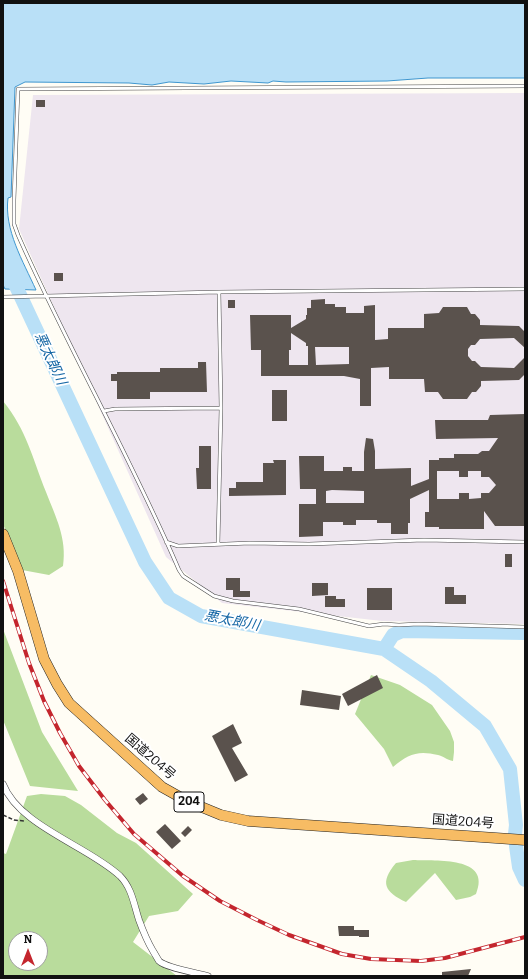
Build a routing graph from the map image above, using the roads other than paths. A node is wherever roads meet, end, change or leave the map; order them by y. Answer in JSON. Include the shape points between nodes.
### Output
{"nodes":[{"id":1,"x":525,"y":86,"type":"edge"},
{"id":2,"x":525,"y":289,"type":"edge"},
{"id":3,"x":219,"y":292,"type":"junction"},
{"id":4,"x":46,"y":295,"type":"junction"},
{"id":5,"x":3,"y":297,"type":"edge"},
{"id":6,"x":221,"y":408,"type":"junction"},
{"id":7,"x":104,"y":411,"type":"junction"},
{"id":8,"x":3,"y":534,"type":"edge"},
{"id":9,"x":166,"y":542,"type":"junction"},
{"id":10,"x":525,"y":542,"type":"edge"},
{"id":11,"x":218,"y":544,"type":"junction"},
{"id":12,"x":525,"y":627,"type":"edge"},
{"id":13,"x":3,"y":784,"type":"edge"},
{"id":14,"x":525,"y":840,"type":"edge"},
{"id":15,"x":208,"y":976,"type":"edge"}],
"edges":[{"from":1,"to":4,"type":"lane","via":[[18,89],[14,224]]},
{"from":2,"to":3,"type":"lane"},
{"from":3,"to":4,"type":"lane"},
{"from":3,"to":6,"type":"lane"},
{"from":4,"to":5,"type":"lane"},
{"from":4,"to":7,"type":"lane"},
{"from":6,"to":7,"type":"lane"},
{"from":6,"to":11,"type":"lane"},
{"from":7,"to":9,"type":"lane"},
{"from":8,"to":14,"type":"highway","name":"国道204号","number":"204","via":[[18,571],[44,659],[56,684],[69,703],[162,787],[221,815],[248,821]]},
{"from":9,"to":11,"type":"lane","via":[[178,546]]},
{"from":9,"to":12,"type":"lane","via":[[182,576],[214,596],[233,601],[299,609],[369,626],[418,624]]},
{"from":10,"to":11,"type":"lane","via":[[424,540]]},
{"from":13,"to":15,"type":"street","via":[[16,805],[37,822],[100,861],[125,881],[132,893],[147,941],[159,961]]}]}
